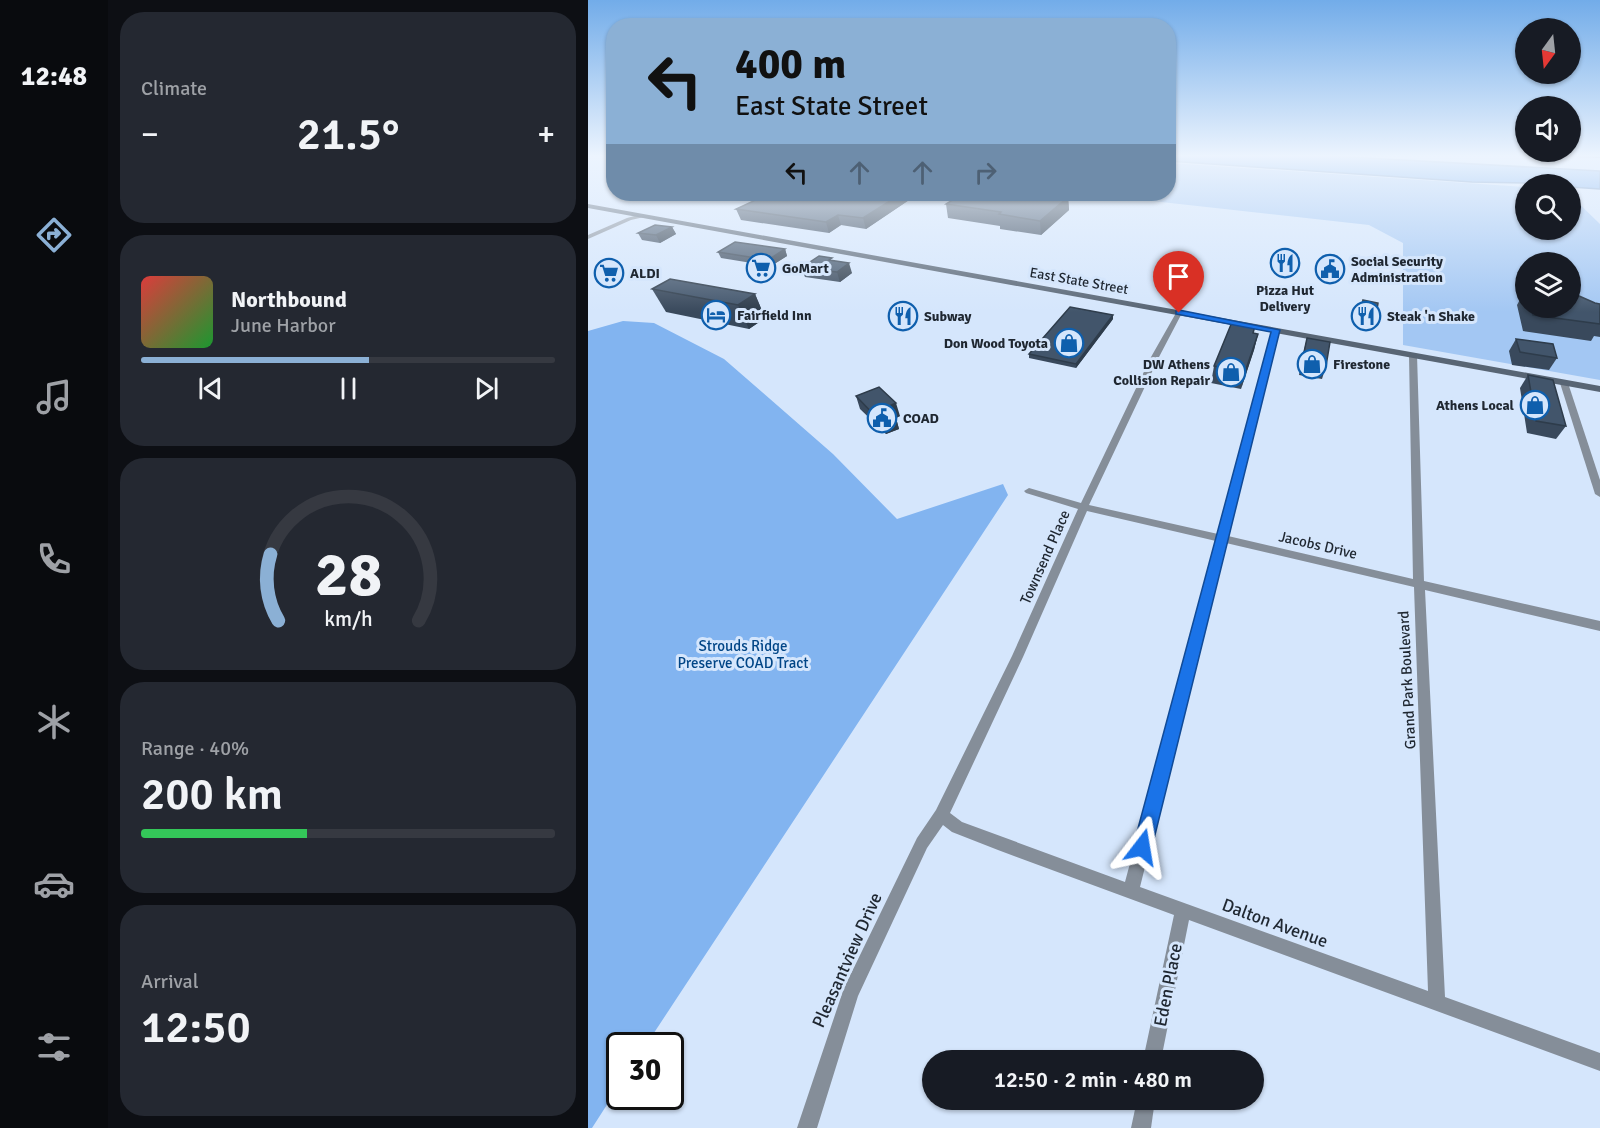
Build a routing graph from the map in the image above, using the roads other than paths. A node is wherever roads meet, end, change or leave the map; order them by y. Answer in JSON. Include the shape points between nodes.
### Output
{"nodes":[{"id":1,"x":597,"y":208,"type":"edge"},
{"id":2,"x":642,"y":216,"type":"junction"},
{"id":3,"x":588,"y":237,"type":"edge"},
{"id":4,"x":1179,"y":313,"type":"junction"},
{"id":5,"x":1276,"y":330,"type":"junction"},
{"id":6,"x":1413,"y":355,"type":"junction"},
{"id":7,"x":1563,"y":383,"type":"junction"},
{"id":8,"x":1600,"y":390,"type":"edge"},
{"id":9,"x":1029,"y":491,"type":"dead end"},
{"id":10,"x":1600,"y":494,"type":"edge"},
{"id":11,"x":1084,"y":506,"type":"junction"},
{"id":12,"x":1222,"y":538,"type":"junction"},
{"id":13,"x":1419,"y":584,"type":"junction"},
{"id":14,"x":1600,"y":626,"type":"edge"},
{"id":15,"x":941,"y":815,"type":"junction"},
{"id":16,"x":1131,"y":890,"type":"junction"},
{"id":17,"x":1183,"y":910,"type":"junction"},
{"id":18,"x":1437,"y":1004,"type":"junction"},
{"id":19,"x":1154,"y":1050,"type":"edge"},
{"id":20,"x":1600,"y":1062,"type":"edge"},
{"id":21,"x":1144,"y":1110,"type":"edge"},
{"id":22,"x":807,"y":1128,"type":"edge"},
{"id":23,"x":1140,"y":1128,"type":"edge"}],
"edges":[{"from":1,"to":2,"type":"main road","name":"East State Street"},
{"from":2,"to":3,"type":"street"},
{"from":2,"to":4,"type":"main road","name":"East State Street"},
{"from":4,"to":5,"type":"main road","name":"East State Street"},
{"from":4,"to":11,"type":"street","name":"Townsend Place"},
{"from":5,"to":6,"type":"main road","name":"East State Street"},
{"from":5,"to":12,"type":"street"},
{"from":6,"to":7,"type":"main road","name":"East State Street"},
{"from":6,"to":13,"type":"street","name":"Grand Park Boulevard"},
{"from":7,"to":8,"type":"main road","name":"East State Street"},
{"from":7,"to":10,"type":"street"},
{"from":9,"to":11,"type":"street","name":"Jacobs Drive"},
{"from":11,"to":12,"type":"street","name":"Jacobs Drive"},
{"from":11,"to":15,"type":"street","name":"Townsend Place"},
{"from":12,"to":13,"type":"street","name":"Jacobs Drive"},
{"from":12,"to":16,"type":"street"},
{"from":13,"to":14,"type":"street","name":"Jacobs Drive"},
{"from":13,"to":18,"type":"street","name":"Grand Park Boulevard"},
{"from":15,"to":16,"type":"street","name":"Dalton Avenue","via":[[957,827]]},
{"from":15,"to":22,"type":"street","name":"Pleasantview Drive","via":[[922,843],[850,994]]},
{"from":16,"to":17,"type":"street","name":"Dalton Avenue"},
{"from":17,"to":18,"type":"street","name":"Dalton Avenue"},
{"from":17,"to":19,"type":"street","name":"Eden Place"},
{"from":18,"to":20,"type":"street","name":"Dalton Avenue"},
{"from":21,"to":23,"type":"street"}]}
